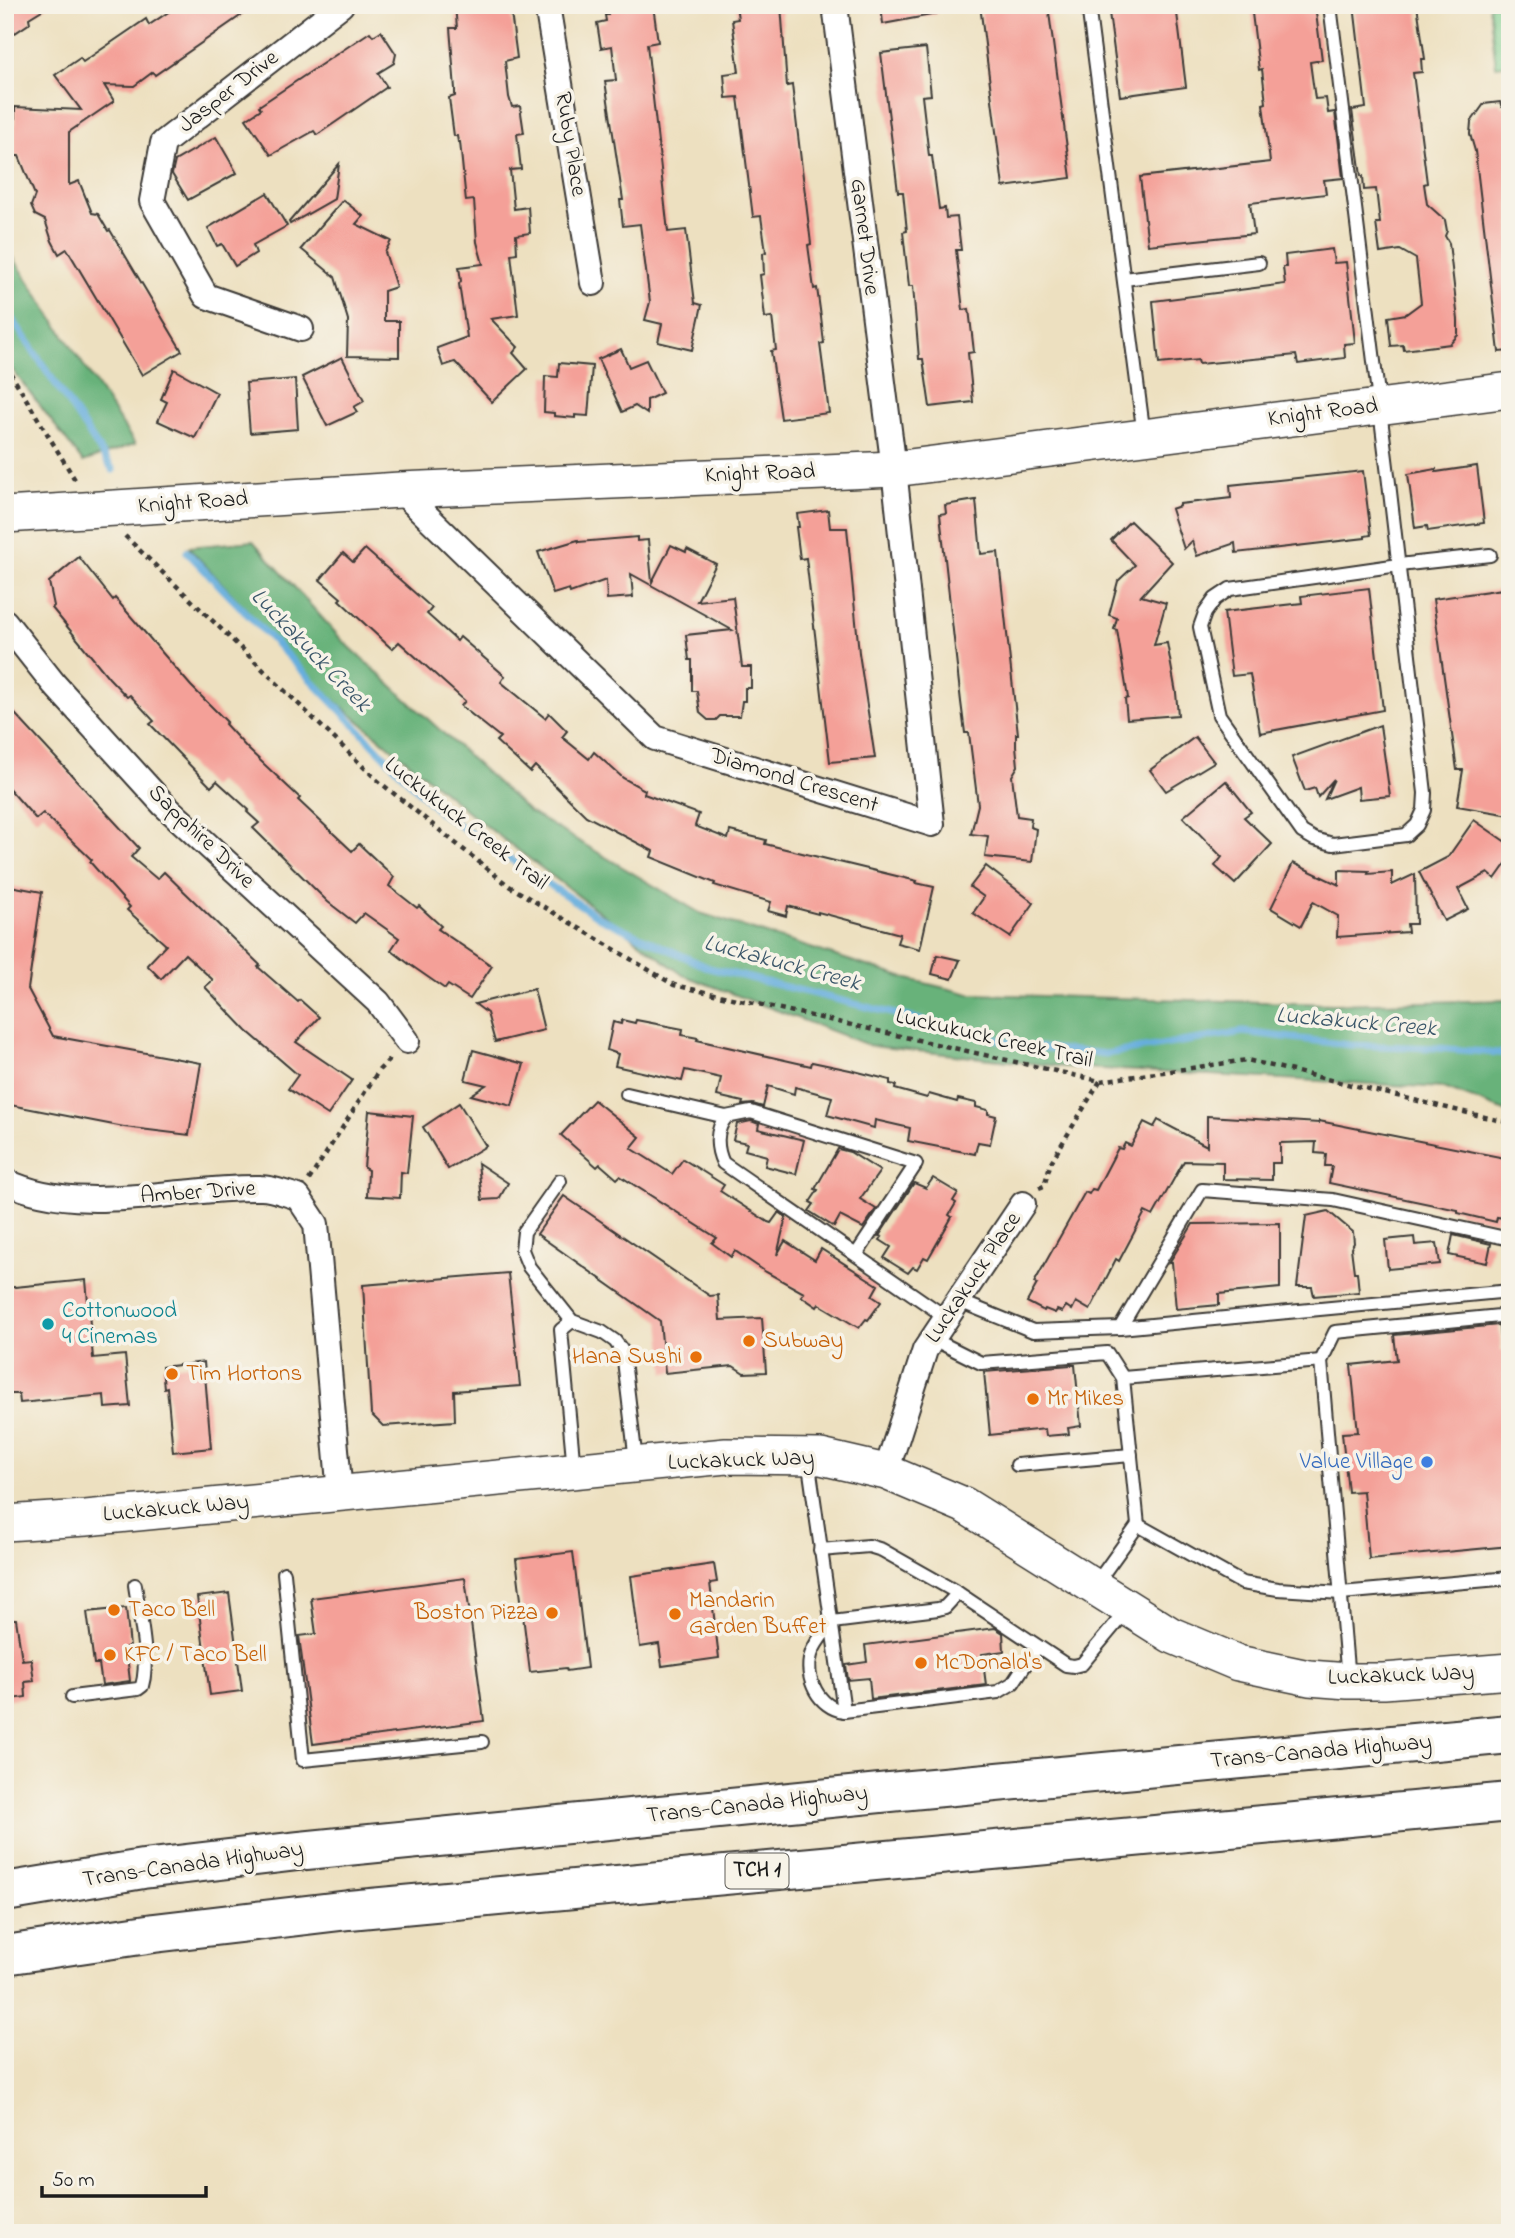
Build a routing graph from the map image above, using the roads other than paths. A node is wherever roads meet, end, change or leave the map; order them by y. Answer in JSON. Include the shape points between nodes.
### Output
{"nodes":[{"id":1,"x":547,"y":5,"type":"edge"},
{"id":2,"x":835,"y":5,"type":"edge"},
{"id":3,"x":1088,"y":5,"type":"edge"},
{"id":4,"x":1330,"y":5,"type":"edge"},
{"id":5,"x":326,"y":10,"type":"edge"},
{"id":6,"x":1259,"y":262,"type":"dead end"},
{"id":7,"x":1124,"y":279,"type":"junction"},
{"id":8,"x":593,"y":283,"type":"dead end"},
{"id":9,"x":301,"y":329,"type":"dead end"},
{"id":10,"x":1510,"y":390,"type":"edge"},
{"id":11,"x":1381,"y":406,"type":"junction"},
{"id":12,"x":1144,"y":436,"type":"junction"},
{"id":13,"x":894,"y":469,"type":"junction"},
{"id":14,"x":400,"y":490,"type":"junction"},
{"id":15,"x":5,"y":515,"type":"edge"},
{"id":16,"x":1490,"y":555,"type":"dead end"},
{"id":17,"x":1399,"y":565,"type":"junction"},
{"id":18,"x":5,"y":622,"type":"edge"},
{"id":19,"x":407,"y":1041,"type":"road end"},
{"id":20,"x":627,"y":1094,"type":"dead end"},
{"id":21,"x":726,"y":1117,"type":"junction"},
{"id":22,"x":560,"y":1181,"type":"dead end"},
{"id":23,"x":7,"y":1189,"type":"edge"},
{"id":24,"x":1023,"y":1204,"type":"road end"},
{"id":25,"x":1510,"y":1239,"type":"edge"},
{"id":26,"x":856,"y":1255,"type":"junction"},
{"id":27,"x":1510,"y":1292,"type":"edge"},
{"id":28,"x":953,"y":1309,"type":"junction"},
{"id":29,"x":1510,"y":1315,"type":"edge"},
{"id":30,"x":572,"y":1321,"type":"junction"},
{"id":31,"x":1120,"y":1328,"type":"junction"},
{"id":32,"x":933,"y":1339,"type":"junction"},
{"id":33,"x":1321,"y":1361,"type":"junction"},
{"id":34,"x":1123,"y":1378,"type":"junction"},
{"id":35,"x":1131,"y":1455,"type":"junction"},
{"id":36,"x":807,"y":1457,"type":"junction"},
{"id":37,"x":636,"y":1465,"type":"junction"},
{"id":38,"x":1017,"y":1465,"type":"dead end"},
{"id":39,"x":574,"y":1471,"type":"junction"},
{"id":40,"x":886,"y":1472,"type":"junction"},
{"id":41,"x":340,"y":1494,"type":"junction"},
{"id":42,"x":5,"y":1523,"type":"edge"},
{"id":43,"x":1138,"y":1525,"type":"junction"},
{"id":44,"x":821,"y":1550,"type":"junction"},
{"id":45,"x":284,"y":1573,"type":"dead end"},
{"id":46,"x":1510,"y":1578,"type":"edge"},
{"id":47,"x":135,"y":1585,"type":"dead end"},
{"id":48,"x":1093,"y":1588,"type":"junction"},
{"id":49,"x":1341,"y":1592,"type":"junction"},
{"id":50,"x":958,"y":1593,"type":"junction"},
{"id":51,"x":1128,"y":1609,"type":"junction"},
{"id":52,"x":832,"y":1622,"type":"junction"},
{"id":53,"x":1037,"y":1647,"type":"junction"},
{"id":54,"x":1510,"y":1671,"type":"edge"},
{"id":55,"x":1348,"y":1681,"type":"junction"},
{"id":56,"x":72,"y":1697,"type":"dead end"},
{"id":57,"x":844,"y":1711,"type":"junction"},
{"id":58,"x":1510,"y":1734,"type":"edge"},
{"id":59,"x":482,"y":1742,"type":"dead end"},
{"id":60,"x":1510,"y":1802,"type":"edge"},
{"id":61,"x":5,"y":1892,"type":"edge"},
{"id":62,"x":5,"y":1955,"type":"edge"}],
"edges":[{"from":1,"to":8,"type":"street","name":"Ruby Place"},
{"from":2,"to":13,"type":"street","name":"Garnet Drive"},
{"from":3,"to":7,"type":"lane"},
{"from":4,"to":11,"type":"lane"},
{"from":5,"to":9,"type":"street","name":"Jasper Drive","via":[[163,143],[152,201],[206,296]]},
{"from":6,"to":7,"type":"lane"},
{"from":7,"to":12,"type":"lane"},
{"from":10,"to":11,"type":"street","name":"Knight Road"},
{"from":11,"to":12,"type":"street","name":"Knight Road"},
{"from":11,"to":17,"type":"lane"},
{"from":12,"to":13,"type":"street","name":"Knight Road"},
{"from":13,"to":14,"type":"street","name":"Knight Road"},
{"from":13,"to":14,"type":"street","name":"Diamond Crescent","via":[[932,824],[655,738]]},
{"from":14,"to":15,"type":"street","name":"Knight Road"},
{"from":16,"to":17,"type":"lane"},
{"from":17,"to":17,"type":"lane","via":[[1424,810],[1406,835],[1334,844],[1314,839],[1302,832],[1219,715],[1200,627],[1215,599],[1230,589]]},
{"from":18,"to":19,"type":"street","name":"Sapphire Drive","via":[[54,684],[164,804],[378,1002]]},
{"from":20,"to":21,"type":"lane"},
{"from":21,"to":26,"type":"lane","via":[[718,1140],[723,1163]]},
{"from":21,"to":26,"type":"lane","via":[[751,1112],[916,1164]]},
{"from":22,"to":30,"type":"lane","via":[[524,1231],[522,1250]]},
{"from":23,"to":41,"type":"street","name":"Amber Drive","via":[[109,1199],[264,1188],[298,1197],[316,1224]]},
{"from":24,"to":28,"type":"street","name":"Luckakuck Place"},
{"from":25,"to":31,"type":"lane","via":[[1333,1200],[1202,1189]]},
{"from":26,"to":28,"type":"lane"},
{"from":27,"to":31,"type":"lane"},
{"from":28,"to":31,"type":"lane","via":[[1033,1331]]},
{"from":28,"to":32,"type":"street","name":"Luckakuck Place"},
{"from":29,"to":33,"type":"lane","via":[[1335,1332]]},
{"from":30,"to":37,"type":"lane","via":[[602,1332],[623,1352]]},
{"from":30,"to":39,"type":"lane","via":[[561,1330]]},
{"from":32,"to":34,"type":"lane","via":[[981,1363],[1107,1353]]},
{"from":32,"to":40,"type":"street","name":"Luckakuck Place","via":[[925,1350]]},
{"from":33,"to":34,"type":"lane"},
{"from":33,"to":49,"type":"lane"},
{"from":34,"to":35,"type":"lane"},
{"from":35,"to":38,"type":"lane"},
{"from":35,"to":43,"type":"lane"},
{"from":36,"to":37,"type":"street","name":"Luckakuck Way","via":[[726,1457]]},
{"from":36,"to":40,"type":"street","name":"Luckakuck Way"},
{"from":36,"to":44,"type":"lane"},
{"from":37,"to":39,"type":"street","name":"Luckakuck Way"},
{"from":39,"to":41,"type":"street","name":"Luckakuck Way"},
{"from":40,"to":48,"type":"street","name":"Luckakuck Way","via":[[964,1505]]},
{"from":41,"to":42,"type":"street","name":"Luckakuck Way"},
{"from":43,"to":48,"type":"lane"},
{"from":43,"to":49,"type":"lane","via":[[1242,1583],[1278,1590]]},
{"from":44,"to":50,"type":"lane","via":[[869,1546],[882,1550]]},
{"from":44,"to":52,"type":"lane"},
{"from":45,"to":59,"type":"lane","via":[[303,1760]]},
{"from":46,"to":49,"type":"lane"},
{"from":47,"to":56,"type":"lane","via":[[144,1660],[142,1686]]},
{"from":48,"to":51,"type":"street","name":"Luckakuck Way"},
{"from":49,"to":55,"type":"lane"},
{"from":50,"to":52,"type":"lane","via":[[938,1609]]},
{"from":50,"to":53,"type":"lane"},
{"from":51,"to":53,"type":"lane","via":[[1082,1664],[1066,1665]]},
{"from":51,"to":55,"type":"street","name":"Luckakuck Way","via":[[1171,1635],[1238,1663]]},
{"from":52,"to":57,"type":"lane"},
{"from":52,"to":57,"type":"lane","via":[[815,1645],[810,1668],[815,1690],[826,1703]]},
{"from":53,"to":57,"type":"lane","via":[[1013,1683],[998,1692]]},
{"from":54,"to":55,"type":"street","name":"Luckakuck Way"},
{"from":58,"to":61,"type":"highway","name":"Trans-Canada Highway","via":[[298,1851],[143,1869]]},
{"from":60,"to":62,"type":"highway","number":"TCH 1","via":[[349,1910]]}]}
